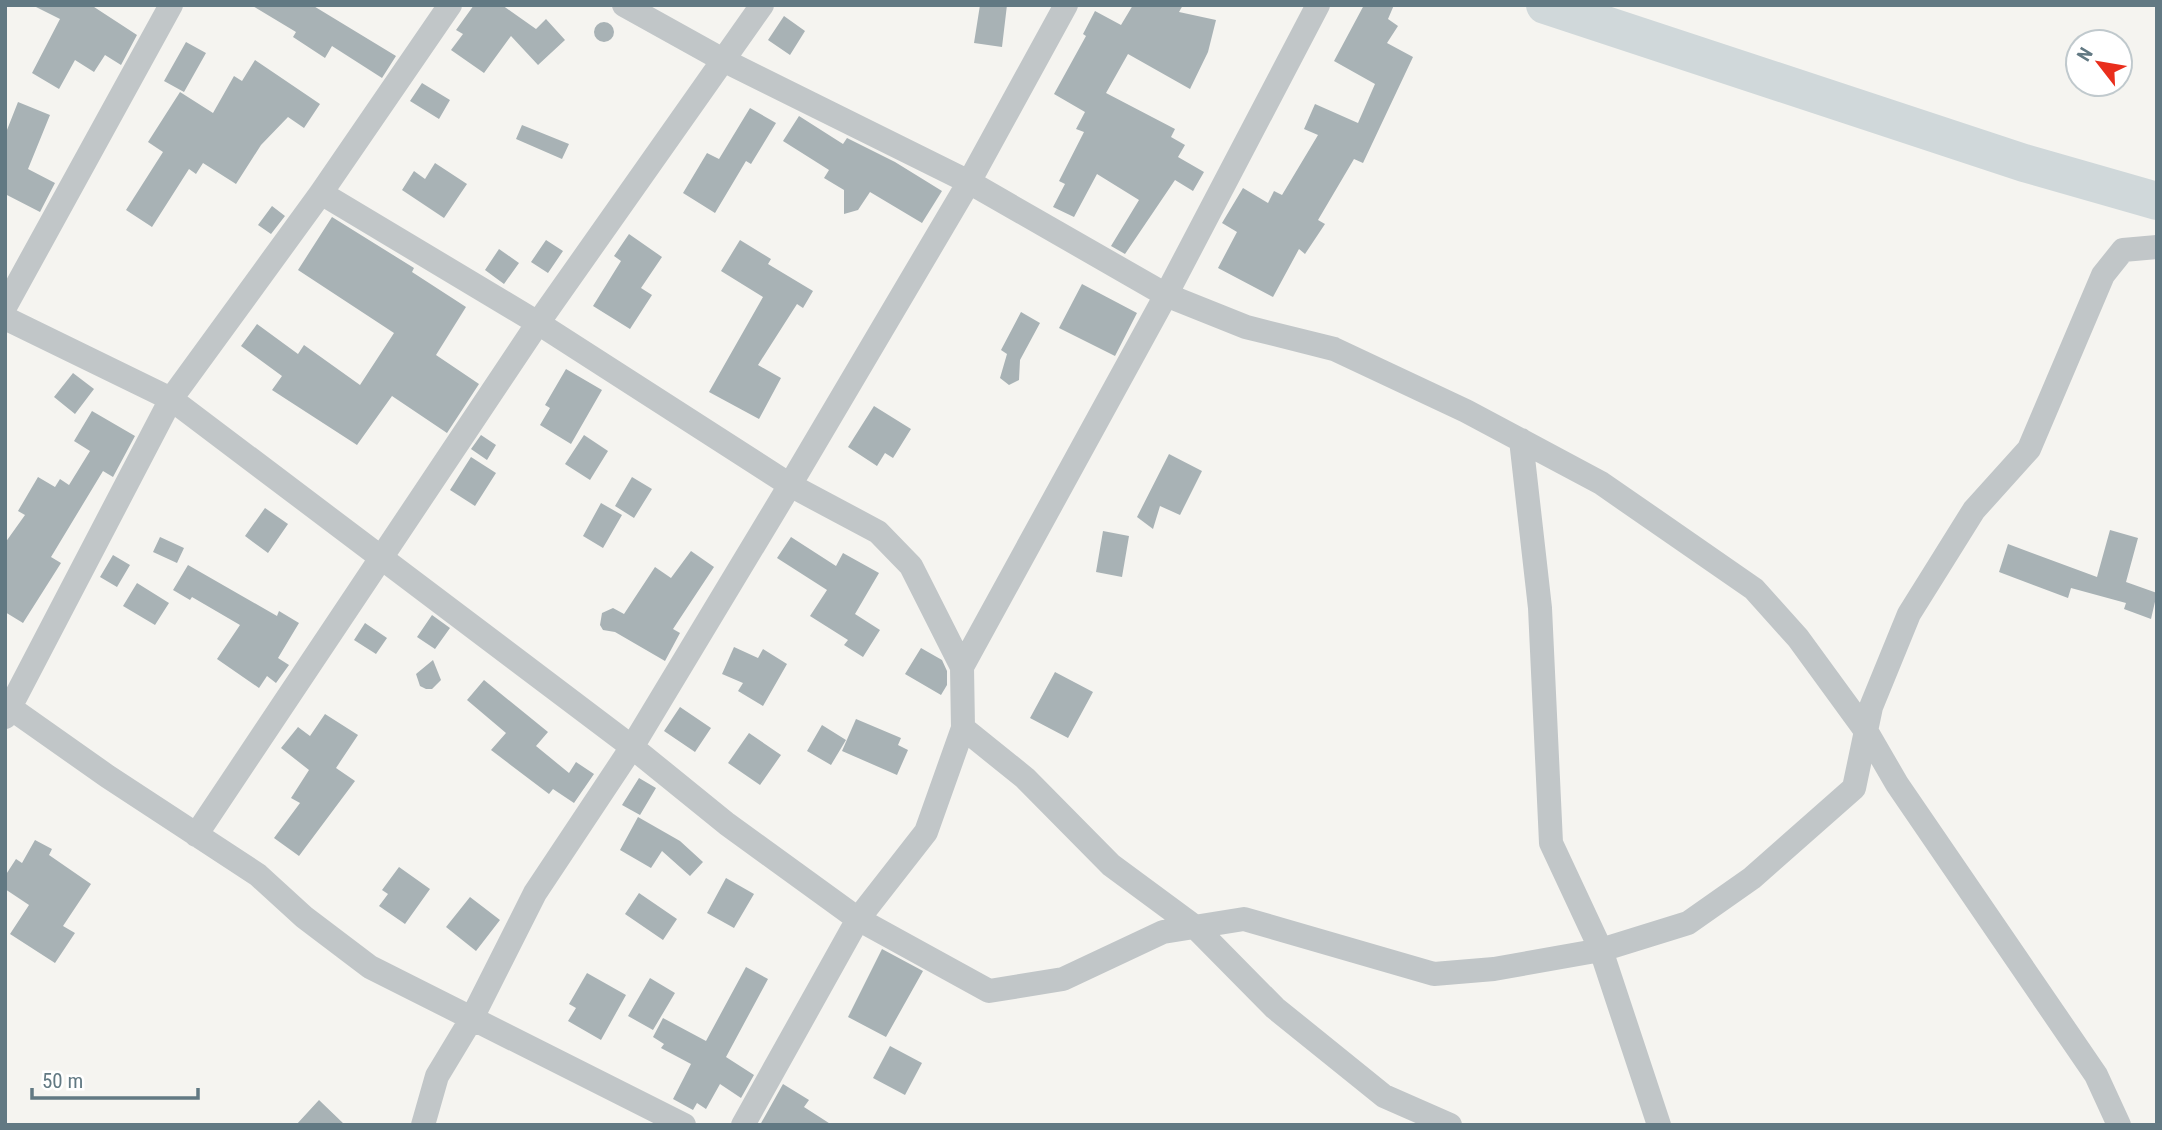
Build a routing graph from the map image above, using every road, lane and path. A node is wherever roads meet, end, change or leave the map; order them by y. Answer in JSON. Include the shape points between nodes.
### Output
{"nodes":[{"id":1,"x":171,"y":5,"type":"edge"},
{"id":2,"x":450,"y":5,"type":"edge"},
{"id":3,"x":624,"y":5,"type":"edge"},
{"id":4,"x":762,"y":5,"type":"edge"},
{"id":5,"x":1066,"y":5,"type":"edge"},
{"id":6,"x":1318,"y":5,"type":"edge"},
{"id":7,"x":1545,"y":5,"type":"edge"},
{"id":8,"x":723,"y":60,"type":"junction"},
{"id":9,"x":969,"y":182,"type":"junction"},
{"id":10,"x":321,"y":192,"type":"junction"},
{"id":11,"x":2157,"y":201,"type":"edge"},
{"id":12,"x":2157,"y":247,"type":"edge"},
{"id":13,"x":1166,"y":295,"type":"junction"},
{"id":14,"x":5,"y":307,"type":"edge"},
{"id":15,"x":5,"y":317,"type":"edge"},
{"id":16,"x":538,"y":323,"type":"junction"},
{"id":17,"x":171,"y":399,"type":"junction"},
{"id":18,"x":1521,"y":440,"type":"junction"},
{"id":19,"x":790,"y":485,"type":"junction"},
{"id":20,"x":381,"y":559,"type":"junction"},
{"id":21,"x":962,"y":667,"type":"junction"},
{"id":22,"x":7,"y":709,"type":"edge"},
{"id":23,"x":963,"y":728,"type":"junction"},
{"id":24,"x":1868,"y":734,"type":"junction"},
{"id":25,"x":632,"y":747,"type":"junction"},
{"id":26,"x":197,"y":835,"type":"junction"},
{"id":27,"x":858,"y":919,"type":"junction"},
{"id":28,"x":1195,"y":927,"type":"junction"},
{"id":29,"x":1601,"y":950,"type":"junction"},
{"id":30,"x":472,"y":1018,"type":"junction"},
{"id":31,"x":423,"y":1125,"type":"edge"},
{"id":32,"x":684,"y":1125,"type":"edge"},
{"id":33,"x":743,"y":1125,"type":"edge"},
{"id":34,"x":1450,"y":1125,"type":"edge"},
{"id":35,"x":1659,"y":1125,"type":"edge"},
{"id":36,"x":2119,"y":1125,"type":"edge"}],
"edges":[{"from":1,"to":14,"type":"street"},
{"from":2,"to":10,"type":"street"},
{"from":3,"to":8,"type":"street"},
{"from":4,"to":8,"type":"street"},
{"from":5,"to":9,"type":"street"},
{"from":6,"to":13,"type":"street"},
{"from":7,"to":11,"type":"main road","via":[[2024,163]]},
{"from":8,"to":9,"type":"street"},
{"from":8,"to":16,"type":"street"},
{"from":9,"to":13,"type":"street"},
{"from":9,"to":19,"type":"street"},
{"from":10,"to":16,"type":"street"},
{"from":10,"to":17,"type":"street"},
{"from":12,"to":24,"type":"street","via":[[2123,250],[2104,275],[2029,449],[1974,510],[1909,614],[1871,707]]},
{"from":13,"to":18,"type":"street","via":[[1246,327],[1334,349]]},
{"from":13,"to":21,"type":"street"},
{"from":15,"to":17,"type":"street"},
{"from":16,"to":19,"type":"street"},
{"from":16,"to":20,"type":"street"},
{"from":17,"to":20,"type":"street"},
{"from":17,"to":22,"type":"street"},
{"from":18,"to":24,"type":"street","via":[[1601,483],[1754,589],[1798,638]]},
{"from":18,"to":29,"type":"street","via":[[1539,608],[1552,843]]},
{"from":19,"to":21,"type":"street","via":[[878,532],[911,566]]},
{"from":19,"to":25,"type":"street"},
{"from":20,"to":25,"type":"street"},
{"from":20,"to":26,"type":"street"},
{"from":21,"to":23,"type":"street"},
{"from":22,"to":26,"type":"street"},
{"from":23,"to":27,"type":"street","via":[[926,832]]},
{"from":23,"to":28,"type":"street","via":[[1025,778],[1111,865]]},
{"from":24,"to":29,"type":"street","via":[[1854,788],[1752,878],[1689,923]]},
{"from":24,"to":36,"type":"street","via":[[2096,1075]]},
{"from":25,"to":27,"type":"street","via":[[727,824]]},
{"from":25,"to":30,"type":"street","via":[[535,893]]},
{"from":26,"to":30,"type":"street","via":[[258,875],[369,967]]},
{"from":27,"to":28,"type":"street","via":[[989,991],[1063,979],[1163,932]]},
{"from":27,"to":33,"type":"street"},
{"from":28,"to":29,"type":"street","via":[[1244,919],[1434,974],[1494,969]]},
{"from":28,"to":34,"type":"street","via":[[1275,1008],[1384,1096]]},
{"from":29,"to":35,"type":"street"},
{"from":30,"to":31,"type":"street","via":[[437,1076]]},
{"from":30,"to":32,"type":"street"}]}
